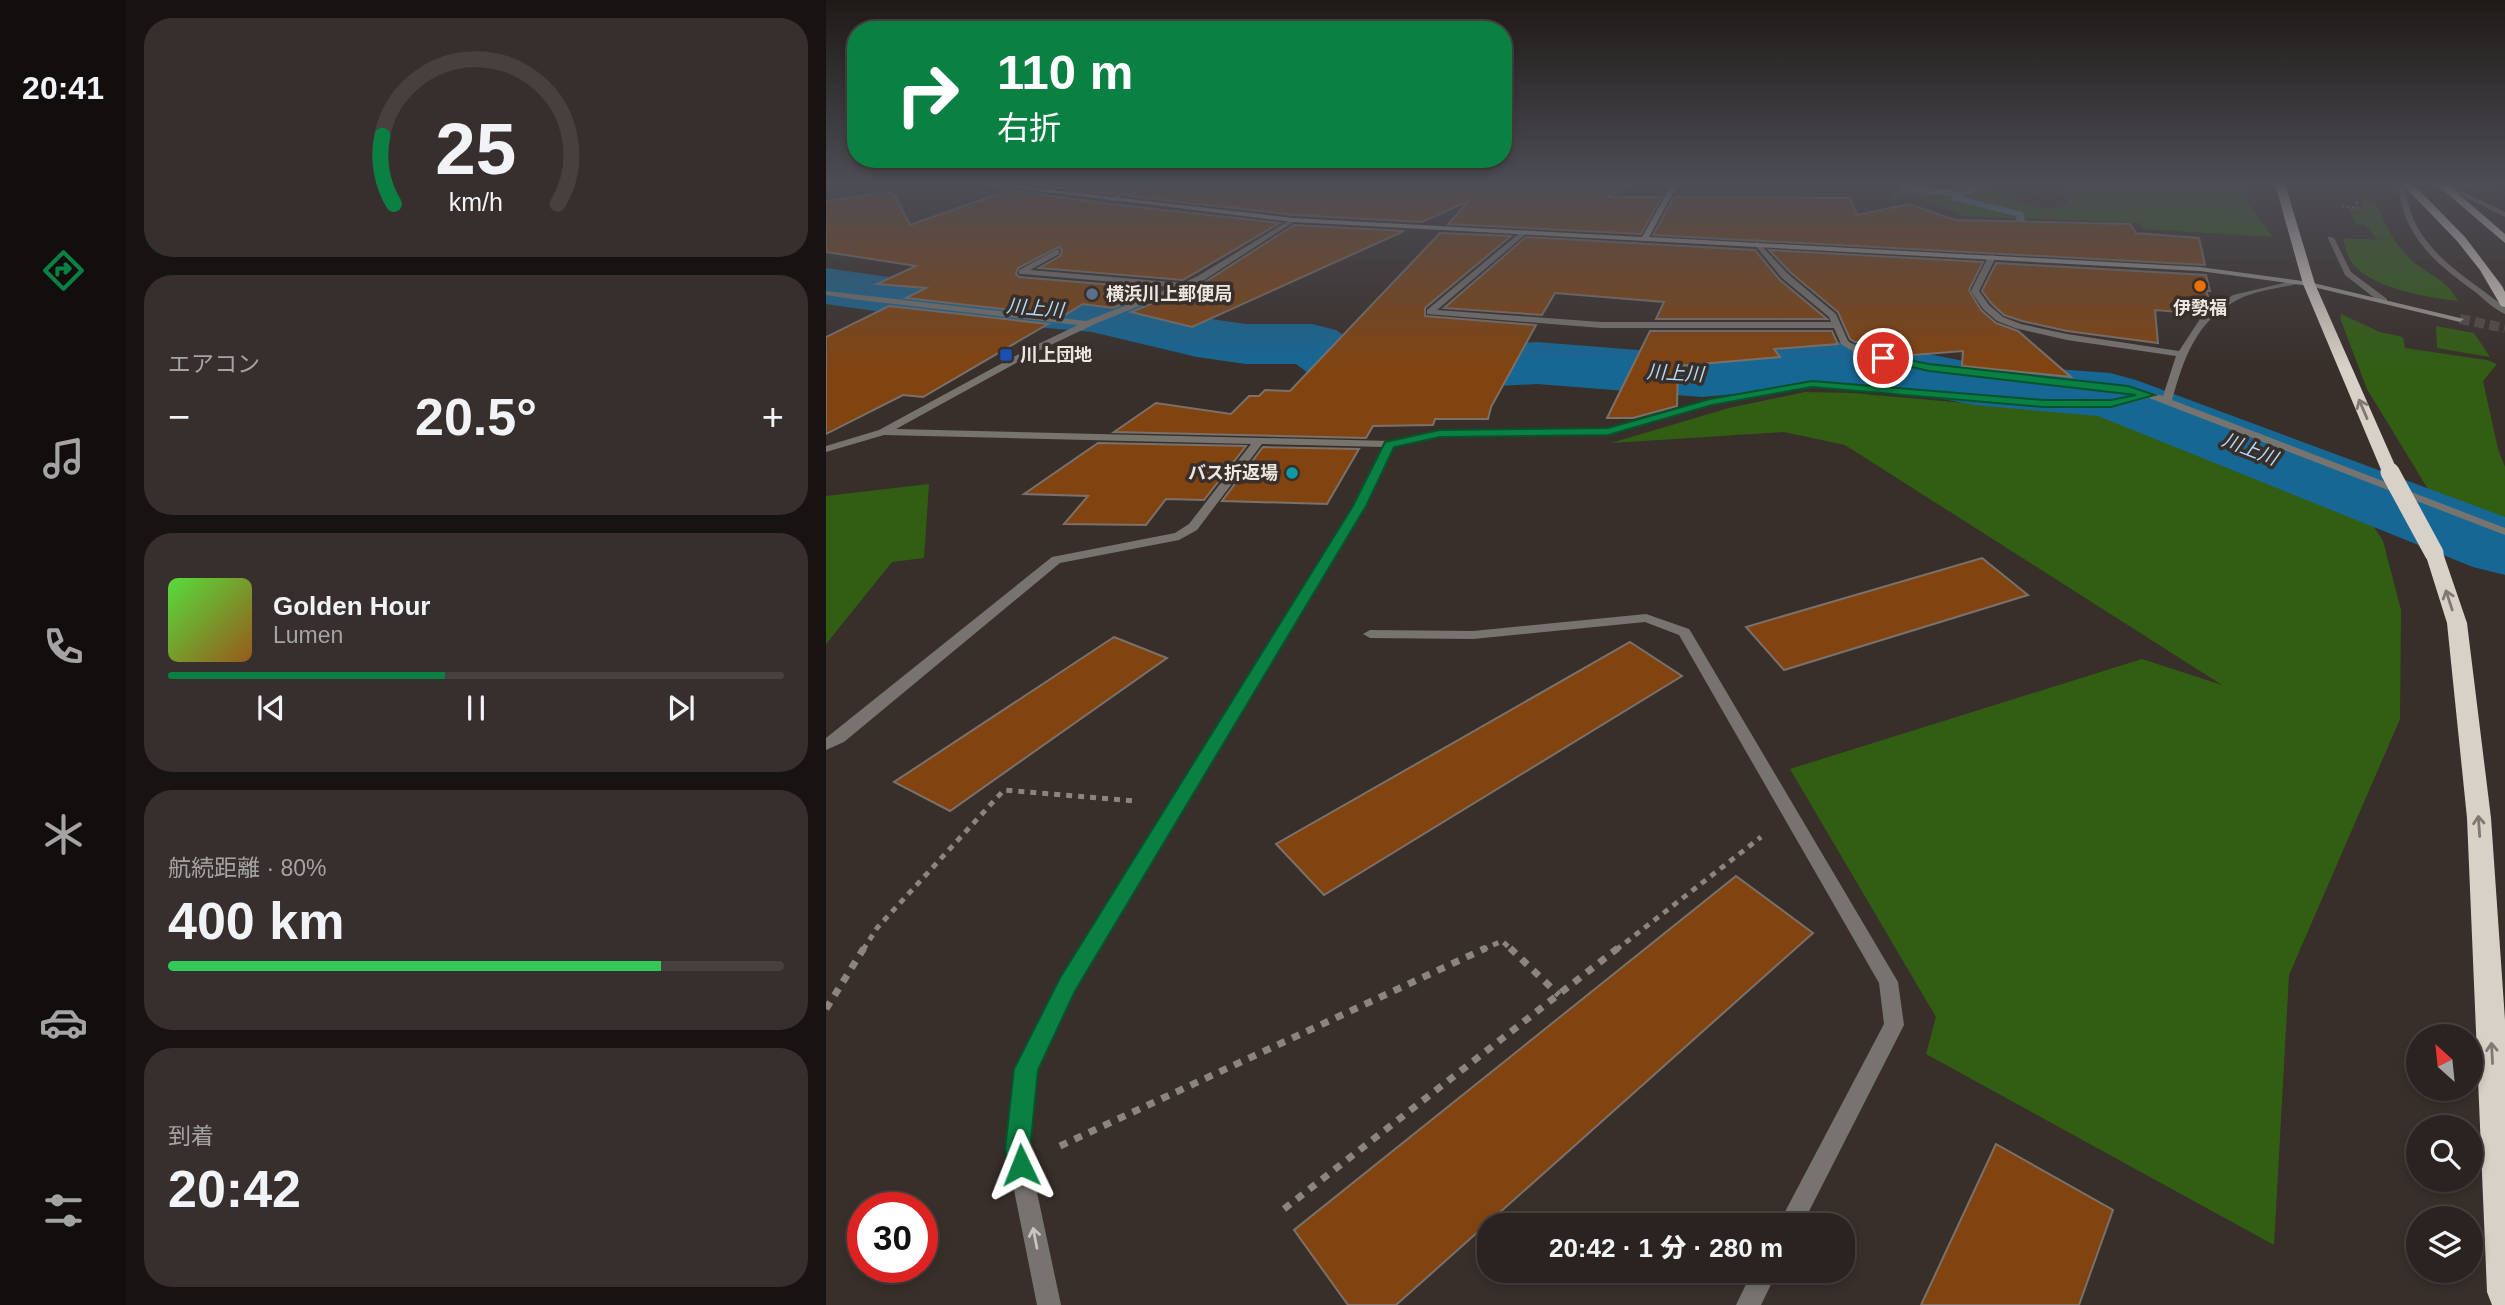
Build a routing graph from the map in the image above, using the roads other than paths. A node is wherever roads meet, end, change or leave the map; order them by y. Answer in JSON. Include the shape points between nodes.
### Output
{"nodes":[{"id":1,"x":1254,"y":245,"type":"edge"},
{"id":2,"x":1508,"y":245,"type":"edge"},
{"id":3,"x":1759,"y":245,"type":"edge"},
{"id":4,"x":1774,"y":245,"type":"edge"},
{"id":5,"x":2298,"y":245,"type":"edge"},
{"id":6,"x":2334,"y":245,"type":"edge"},
{"id":7,"x":2424,"y":245,"type":"edge"},
{"id":8,"x":2467,"y":245,"type":"edge"},
{"id":9,"x":1056,"y":252,"type":"dead end"},
{"id":10,"x":1992,"y":257,"type":"junction"},
{"id":11,"x":2294,"y":282,"type":"junction"},
{"id":12,"x":2309,"y":284,"type":"junction"},
{"id":13,"x":1185,"y":285,"type":"junction"},
{"id":14,"x":826,"y":293,"type":"edge"},
{"id":15,"x":2384,"y":301,"type":"junction"},
{"id":16,"x":2505,"y":303,"type":"edge"},
{"id":17,"x":2505,"y":311,"type":"edge"},
{"id":18,"x":2460,"y":318,"type":"tunnel mouth"},
{"id":19,"x":1091,"y":323,"type":"junction"},
{"id":20,"x":1836,"y":325,"type":"junction"},
{"id":21,"x":2180,"y":355,"type":"junction"},
{"id":22,"x":2150,"y":395,"type":"junction"},
{"id":23,"x":2166,"y":401,"type":"junction"},
{"id":24,"x":883,"y":432,"type":"junction"},
{"id":25,"x":1258,"y":442,"type":"junction"},
{"id":26,"x":1390,"y":444,"type":"junction"},
{"id":27,"x":826,"y":449,"type":"edge"},
{"id":28,"x":2504,"y":532,"type":"edge"},
{"id":29,"x":1370,"y":634,"type":"dead end"},
{"id":30,"x":826,"y":744,"type":"edge"},
{"id":31,"x":1796,"y":1213,"type":"edge"},
{"id":32,"x":1759,"y":1283,"type":"edge"},
{"id":33,"x":2505,"y":1292,"type":"edge"},
{"id":34,"x":1049,"y":1305,"type":"edge"},
{"id":35,"x":1748,"y":1305,"type":"edge"}],
"edges":[{"from":1,"to":13,"type":"street"},
{"from":2,"to":20,"type":"street","via":[[1430,312],[1601,326]]},
{"from":3,"to":20,"type":"street","via":[[1785,276],[1833,316]]},
{"from":4,"to":10,"type":"street"},
{"from":5,"to":12,"type":"highway"},
{"from":6,"to":15,"type":"street","via":[[2348,272]]},
{"from":7,"to":17,"type":"street"},
{"from":8,"to":16,"type":"highway"},
{"from":9,"to":13,"type":"street","via":[[1022,272]]},
{"from":10,"to":11,"type":"street","via":[[2200,269]]},
{"from":10,"to":21,"type":"street","via":[[1975,291],[2000,319],[2067,337]]},
{"from":11,"to":12,"type":"street"},
{"from":11,"to":21,"type":"street","via":[[2236,296],[2203,321]]},
{"from":12,"to":15,"type":"street"},
{"from":33,"to":12,"type":"highway","one_way":true,"bridge":true,"via":[[2479,818],[2457,623],[2434,553],[2390,472]]},
{"from":13,"to":19,"type":"street"},
{"from":14,"to":19,"type":"street"},
{"from":15,"to":18,"type":"street"},
{"from":19,"to":24,"type":"street"},
{"from":20,"to":22,"type":"street","via":[[1844,342],[1860,354],[1929,368]]},
{"from":21,"to":23,"type":"street"},
{"from":22,"to":23,"type":"street"},
{"from":22,"to":26,"type":"street","via":[[2111,404],[2044,403],[1812,384],[1710,402],[1608,431],[1440,433]]},
{"from":23,"to":28,"type":"street"},
{"from":24,"to":25,"type":"street"},
{"from":24,"to":27,"type":"street"},
{"from":25,"to":26,"type":"street"},
{"from":25,"to":30,"type":"street","via":[[1193,527],[1179,536],[1056,560]]},
{"from":34,"to":26,"type":"street","one_way":true,"via":[[1017,1150],[1026,1069],[1067,985],[1359,506]]},
{"from":29,"to":31,"type":"street","via":[[1473,635],[1646,618],[1684,632],[1888,982],[1894,1025]]},
{"from":32,"to":35,"type":"street"}]}
